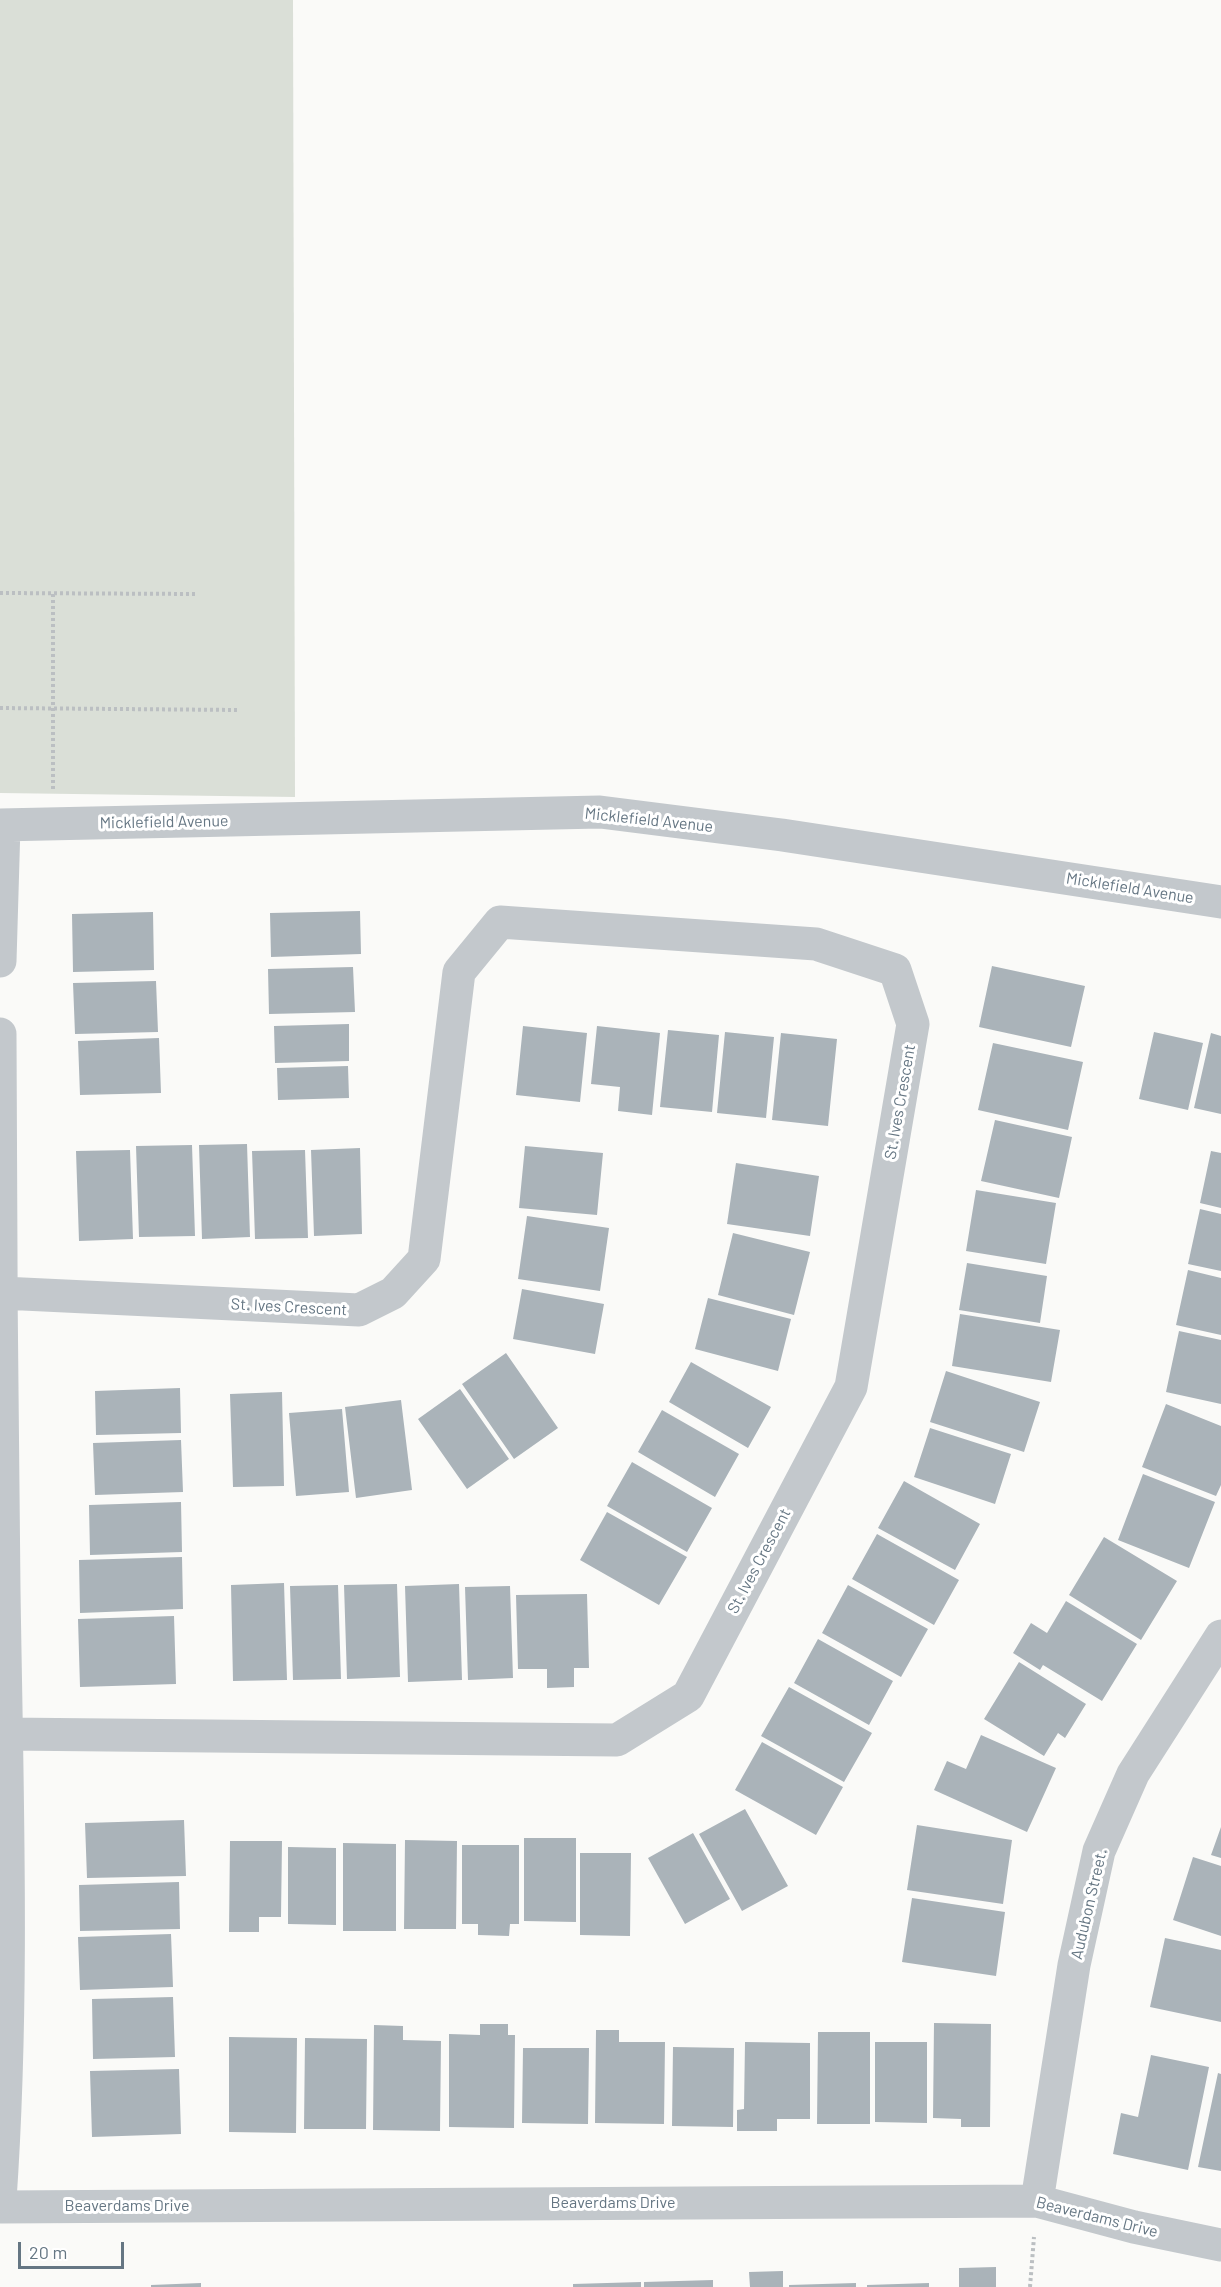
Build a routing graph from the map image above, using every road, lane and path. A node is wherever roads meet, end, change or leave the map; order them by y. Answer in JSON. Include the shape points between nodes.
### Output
{"nodes":[{"id":1,"x":0,"y":593,"type":"edge"},
{"id":2,"x":53,"y":594,"type":"junction"},
{"id":3,"x":196,"y":594,"type":"dead end"},
{"id":4,"x":0,"y":708,"type":"edge"},
{"id":5,"x":53,"y":709,"type":"junction"},
{"id":6,"x":237,"y":710,"type":"dead end"},
{"id":7,"x":53,"y":824,"type":"junction"},
{"id":8,"x":2,"y":825,"type":"edge"},
{"id":9,"x":1221,"y":902,"type":"edge"},
{"id":10,"x":0,"y":961,"type":"edge"},
{"id":11,"x":0,"y":1034,"type":"edge"},
{"id":12,"x":2,"y":1293,"type":"junction"},
{"id":13,"x":1221,"y":1636,"type":"edge"},
{"id":14,"x":6,"y":1734,"type":"junction"},
{"id":15,"x":0,"y":2200,"type":"edge"},
{"id":16,"x":1037,"y":2201,"type":"junction"},
{"id":17,"x":0,"y":2207,"type":"edge"},
{"id":18,"x":1221,"y":2245,"type":"edge"},
{"id":19,"x":1030,"y":2287,"type":"edge"}],
"edges":[{"from":1,"to":2,"type":"path"},
{"from":2,"to":3,"type":"path"},
{"from":2,"to":5,"type":"path"},
{"from":4,"to":5,"type":"path"},
{"from":5,"to":6,"type":"path"},
{"from":5,"to":7,"type":"path"},
{"from":7,"to":8,"type":"street","name":"Micklefield Avenue"},
{"from":7,"to":9,"type":"street","name":"Micklefield Avenue","via":[[600,812],[782,835]]},
{"from":8,"to":10,"type":"street"},
{"from":11,"to":12,"type":"street"},
{"from":12,"to":14,"type":"street"},
{"from":12,"to":14,"type":"street","name":"St. Ives Crescent","via":[[359,1310],[393,1293],[424,1259],[459,972],[500,922],[816,944],[895,970],[913,1024],[851,1387],[688,1696],[617,1740]]},
{"from":13,"to":16,"type":"street","name":"Audubon Street.","via":[[1133,1774],[1099,1851],[1074,1965]]},
{"from":14,"to":15,"type":"street","via":[[10,1942],[7,2104]]},
{"from":16,"to":17,"type":"street","name":"Beaverdams Drive"},
{"from":16,"to":18,"type":"street","name":"Beaverdams Drive","via":[[1134,2228]]},
{"from":16,"to":19,"type":"path"}]}
